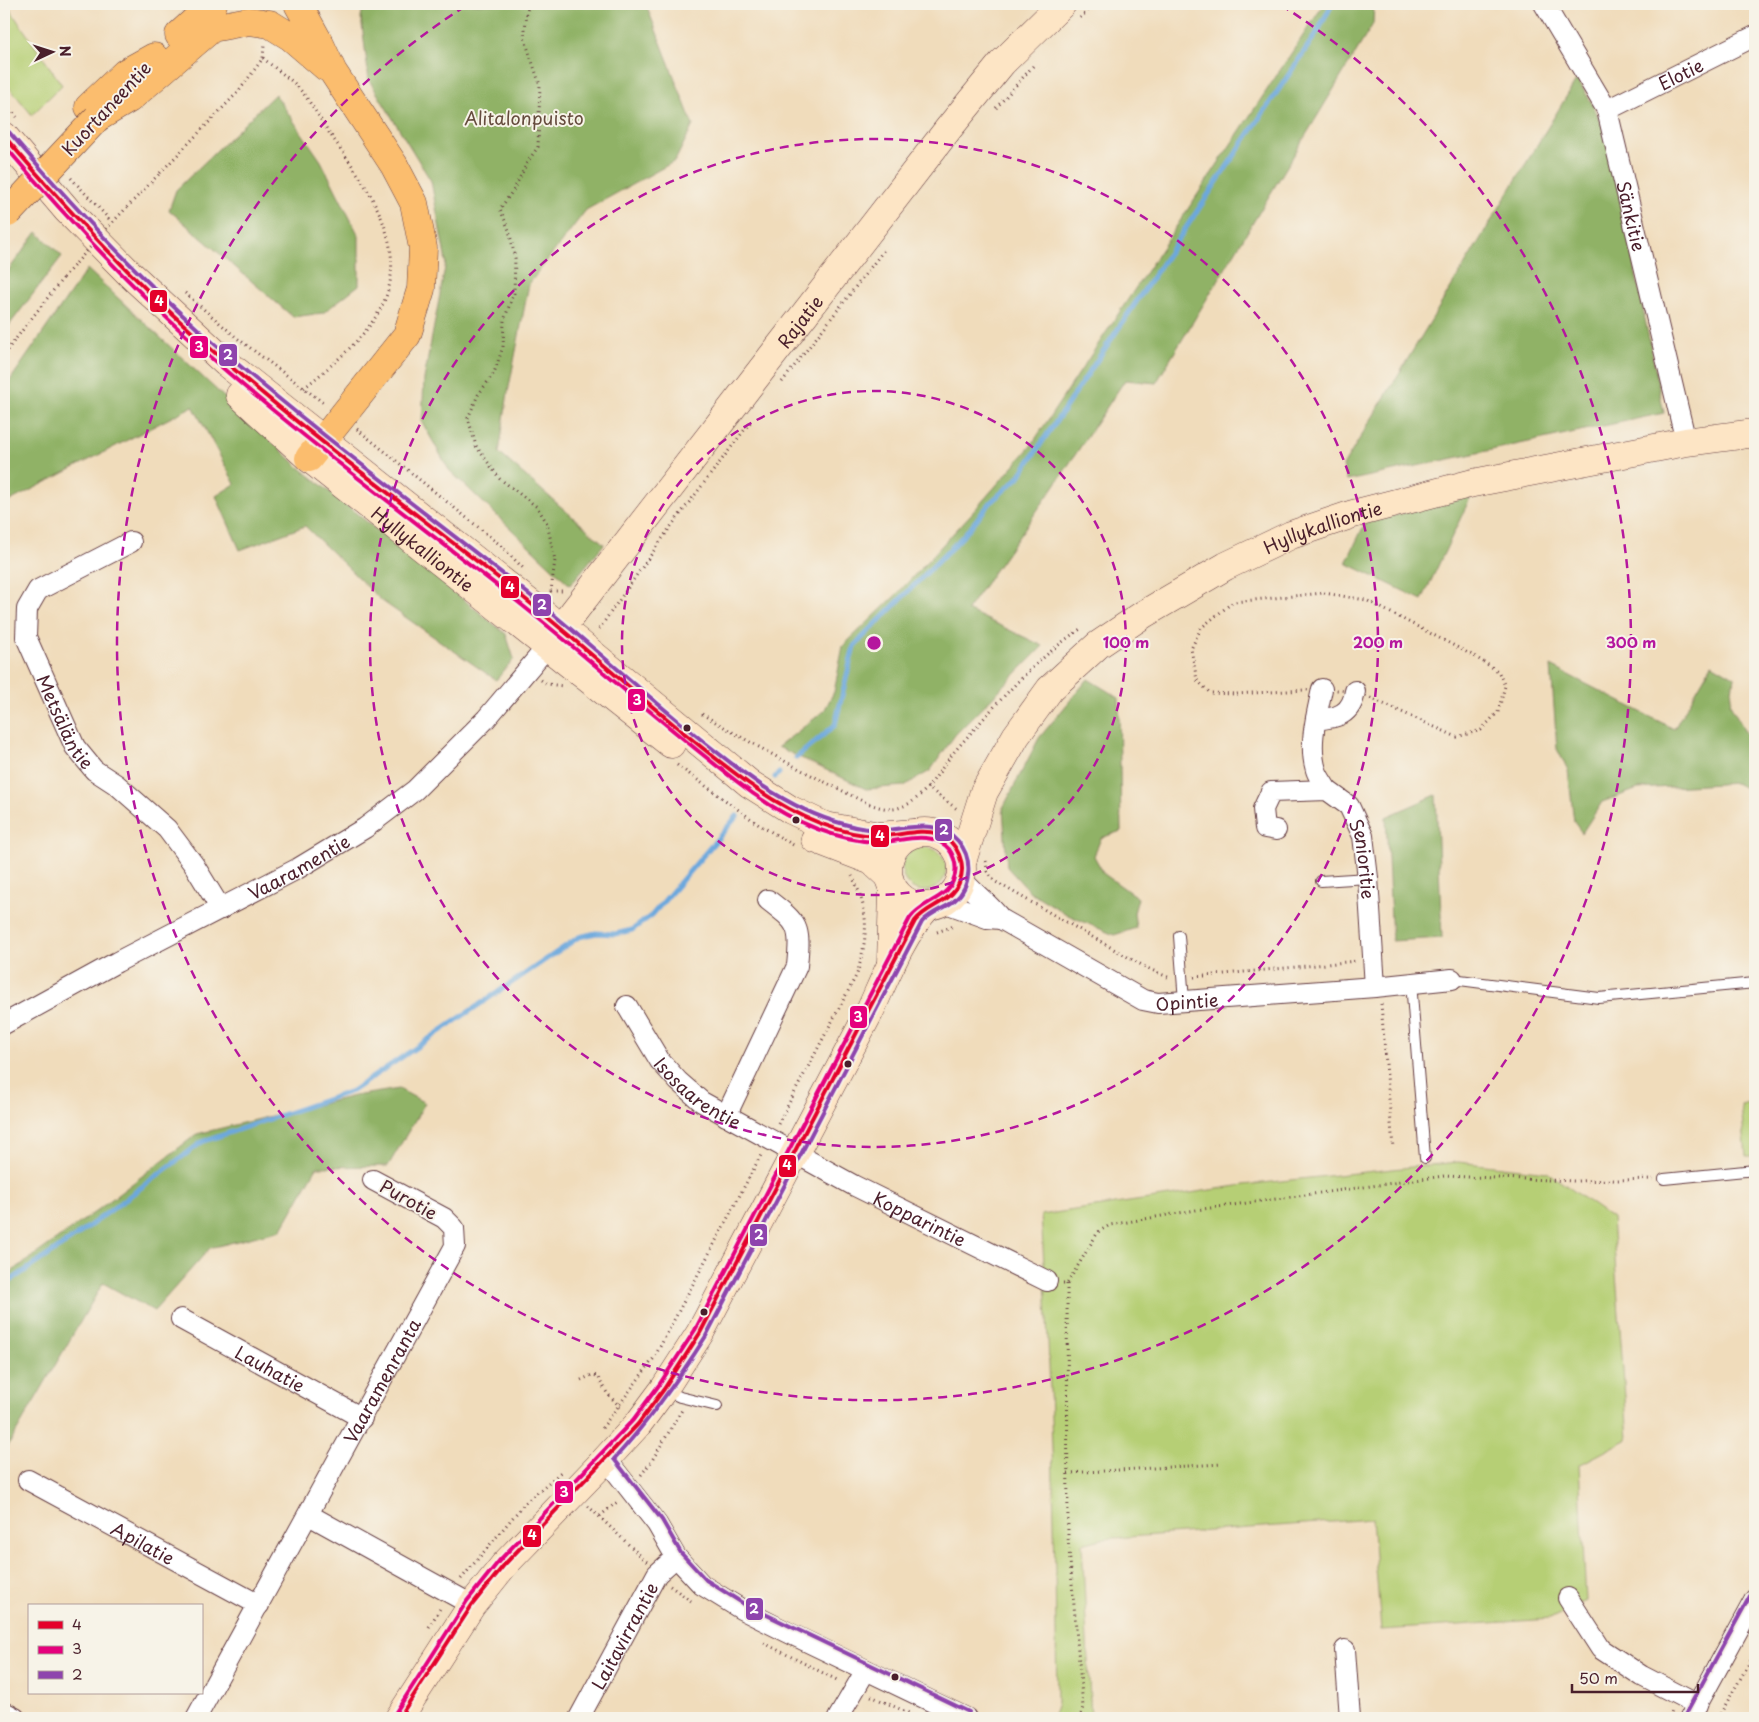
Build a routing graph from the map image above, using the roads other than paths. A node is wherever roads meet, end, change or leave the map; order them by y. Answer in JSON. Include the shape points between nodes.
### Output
{"nodes":[{"id":1,"x":212,"y":4,"type":"edge"},
{"id":2,"x":298,"y":4,"type":"edge"},
{"id":3,"x":1544,"y":4,"type":"edge"},
{"id":4,"x":1068,"y":13,"type":"edge"},
{"id":5,"x":1755,"y":36,"type":"edge"},
{"id":6,"x":333,"y":72,"type":"junction"},
{"id":7,"x":1607,"y":110,"type":"junction"},
{"id":8,"x":93,"y":112,"type":"junction"},
{"id":9,"x":12,"y":129,"type":"edge"},
{"id":10,"x":4,"y":160,"type":"edge"},
{"id":11,"x":5,"y":209,"type":"edge"},
{"id":12,"x":1755,"y":433,"type":"edge"},
{"id":13,"x":1686,"y":442,"type":"junction"},
{"id":14,"x":316,"y":449,"type":"junction"},
{"id":15,"x":131,"y":542,"type":"dead end"},
{"id":16,"x":554,"y":637,"type":"junction"},
{"id":17,"x":1322,"y":689,"type":"road end"},
{"id":18,"x":1355,"y":691,"type":"road end"},
{"id":19,"x":1316,"y":719,"type":"junction"},
{"id":20,"x":1327,"y":790,"type":"junction"},
{"id":21,"x":984,"y":792,"type":"junction"},
{"id":22,"x":1276,"y":830,"type":"dead end"},
{"id":23,"x":922,"y":832,"type":"junction"},
{"id":24,"x":970,"y":864,"type":"junction"},
{"id":25,"x":1368,"y":878,"type":"junction"},
{"id":26,"x":1321,"y":881,"type":"dead end"},
{"id":27,"x":890,"y":882,"type":"junction"},
{"id":28,"x":768,"y":900,"type":"dead end"},
{"id":29,"x":935,"y":904,"type":"junction"},
{"id":30,"x":221,"y":909,"type":"junction"},
{"id":31,"x":1001,"y":919,"type":"junction"},
{"id":32,"x":1179,"y":936,"type":"dead end"},
{"id":33,"x":891,"y":964,"type":"junction"},
{"id":34,"x":1452,"y":979,"type":"joint"},
{"id":35,"x":1412,"y":982,"type":"junction"},
{"id":36,"x":1755,"y":983,"type":"edge"},
{"id":37,"x":1375,"y":987,"type":"junction"},
{"id":38,"x":1184,"y":1001,"type":"junction"},
{"id":39,"x":627,"y":1006,"type":"dead end"},
{"id":40,"x":4,"y":1024,"type":"edge"},
{"id":41,"x":726,"y":1116,"type":"junction"},
{"id":42,"x":794,"y":1153,"type":"junction"},
{"id":43,"x":1425,"y":1158,"type":"dead end"},
{"id":44,"x":1755,"y":1170,"type":"edge"},
{"id":45,"x":1664,"y":1179,"type":"road end"},
{"id":46,"x":373,"y":1180,"type":"dead end"},
{"id":47,"x":455,"y":1246,"type":"joint"},
{"id":48,"x":1047,"y":1281,"type":"road end"},
{"id":49,"x":181,"y":1319,"type":"dead end"},
{"id":50,"x":664,"y":1390,"type":"junction"},
{"id":51,"x":717,"y":1406,"type":"dead end"},
{"id":52,"x":362,"y":1418,"type":"junction"},
{"id":53,"x":606,"y":1459,"type":"junction"},
{"id":54,"x":28,"y":1480,"type":"dead end"},
{"id":55,"x":309,"y":1515,"type":"junction"},
{"id":56,"x":676,"y":1557,"type":"junction"},
{"id":57,"x":1568,"y":1598,"type":"dead end"},
{"id":58,"x":1755,"y":1599,"type":"edge"},
{"id":59,"x":259,"y":1605,"type":"junction"},
{"id":60,"x":472,"y":1606,"type":"junction"},
{"id":61,"x":1345,"y":1650,"type":"dead end"},
{"id":62,"x":866,"y":1670,"type":"junction"},
{"id":63,"x":1694,"y":1711,"type":"edge"},
{"id":64,"x":4,"y":1712,"type":"edge"},
{"id":65,"x":15,"y":1718,"type":"edge"},
{"id":66,"x":196,"y":1718,"type":"edge"},
{"id":67,"x":399,"y":1718,"type":"edge"},
{"id":68,"x":579,"y":1718,"type":"edge"},
{"id":69,"x":838,"y":1718,"type":"edge"},
{"id":70,"x":966,"y":1718,"type":"edge"},
{"id":71,"x":1350,"y":1718,"type":"edge"}],
"edges":[{"from":1,"to":8,"type":"highway","name":"Kuortaneentie"},
{"from":2,"to":6,"type":"highway"},
{"from":3,"to":7,"type":"street","name":"Sänkitie"},
{"from":4,"to":16,"type":"main road","name":"Rajatie","via":[[1002,63]]},
{"from":5,"to":7,"type":"street","name":"Elotie"},
{"from":6,"to":8,"type":"highway","via":[[270,24],[249,21],[212,28],[129,99]]},
{"from":6,"to":14,"type":"highway","via":[[402,180],[414,204],[423,248],[421,288],[407,335]]},
{"from":7,"to":13,"type":"street","name":"Sänkitie"},
{"from":8,"to":11,"type":"highway","name":"Kuortaneentie","bridge":true},
{"from":9,"to":14,"type":"main road","name":"Hyllykalliontie","via":[[66,210]]},
{"from":10,"to":14,"type":"main road","name":"Hyllykalliontie","via":[[119,283]]},
{"from":12,"to":13,"type":"main road","name":"Hyllykalliontie"},
{"from":13,"to":21,"type":"main road","name":"Hyllykalliontie","via":[[1473,483],[1353,514],[1291,535],[1226,566],[1098,645],[1050,689],[1016,736]]},
{"from":14,"to":16,"type":"main road","name":"Hyllykalliontie"},
{"from":15,"to":30,"type":"street","name":"Metsäläntie","via":[[38,590],[27,609],[26,638],[75,747],[94,770],[117,785],[167,829]]},
{"from":16,"to":23,"type":"main road","name":"Hyllykalliontie","via":[[750,784],[791,810],[825,826],[866,835],[895,836]]},
{"from":16,"to":27,"type":"main road","name":"Hyllykalliontie","via":[[676,748],[791,827],[872,861]]},
{"from":16,"to":30,"type":"street","name":"Vaaramentie","via":[[486,719],[415,790],[356,833]]},
{"from":17,"to":19,"type":"street"},
{"from":18,"to":19,"type":"street","via":[[1354,701],[1345,714],[1331,719]]},
{"from":19,"to":20,"type":"street","via":[[1313,756],[1316,772]]},
{"from":20,"to":22,"type":"street","via":[[1271,792],[1263,809],[1265,828]]},
{"from":20,"to":25,"type":"street","name":"Senioritie","via":[[1349,806],[1363,836]]},
{"from":21,"to":23,"type":"main road","name":"Hyllykalliontie","via":[[942,826]]},
{"from":21,"to":24,"type":"main road","name":"Hyllykalliontie"},
{"from":23,"to":24,"type":"main road","via":[[944,836]]},
{"from":23,"to":27,"type":"main road","via":[[902,839],[892,849],[888,862]]},
{"from":24,"to":29,"type":"main road","via":[[955,892]]},
{"from":24,"to":31,"type":"street","name":"Opintie","via":[[970,889]]},
{"from":25,"to":26,"type":"lane"},
{"from":25,"to":37,"type":"street","name":"Senioritie"},
{"from":27,"to":29,"type":"main road","via":[[902,899],[914,905]]},
{"from":27,"to":33,"type":"main road"},
{"from":28,"to":41,"type":"street","via":[[794,920],[800,942],[797,966]]},
{"from":29,"to":31,"type":"street"},
{"from":29,"to":33,"type":"main road","via":[[917,919]]},
{"from":30,"to":40,"type":"street","name":"Vaaramentie"},
{"from":31,"to":38,"type":"street","name":"Opintie","via":[[1142,1000],[1158,1003]]},
{"from":32,"to":38,"type":"lane"},
{"from":33,"to":42,"type":"main road","via":[[870,1011]]},
{"from":34,"to":35,"type":"street","name":"Opintie"},
{"from":34,"to":36,"type":"lane","via":[[1599,998]]},
{"from":35,"to":37,"type":"street","name":"Opintie"},
{"from":35,"to":43,"type":"lane"},
{"from":37,"to":38,"type":"street","name":"Opintie"},
{"from":39,"to":41,"type":"street","name":"Isosaarentie","via":[[660,1061],[678,1081],[702,1102]]},
{"from":41,"to":42,"type":"street","name":"Isosaarentie"},
{"from":42,"to":48,"type":"street","name":"Kopparintie"},
{"from":42,"to":50,"type":"main road","via":[[700,1332]]},
{"from":44,"to":45,"type":"lane"},
{"from":46,"to":47,"type":"street","name":"Purotie","via":[[444,1218],[454,1228]]},
{"from":47,"to":52,"type":"street","name":"Vaaramenranta"},
{"from":49,"to":52,"type":"street","name":"Lauhatie"},
{"from":50,"to":51,"type":"lane"},
{"from":50,"to":53,"type":"main road","via":[[629,1416]]},
{"from":52,"to":55,"type":"street","name":"Vaaramenranta"},
{"from":53,"to":56,"type":"street","via":[[657,1524]]},
{"from":53,"to":60,"type":"main road","via":[[504,1565]]},
{"from":54,"to":59,"type":"street","name":"Apilatie"},
{"from":55,"to":59,"type":"street","name":"Vaaramenranta"},
{"from":55,"to":60,"type":"street"},
{"from":56,"to":62,"type":"street","via":[[702,1585],[741,1609]]},
{"from":56,"to":68,"type":"street","name":"Laitavirrantie","via":[[657,1574]]},
{"from":57,"to":63,"type":"street","via":[[1601,1649]]},
{"from":58,"to":63,"type":"street"},
{"from":59,"to":66,"type":"street","name":"Vaaramenranta"},
{"from":60,"to":67,"type":"main road"},
{"from":61,"to":71,"type":"street"},
{"from":62,"to":69,"type":"street"},
{"from":62,"to":70,"type":"street"},
{"from":64,"to":65,"type":"street"}]}
